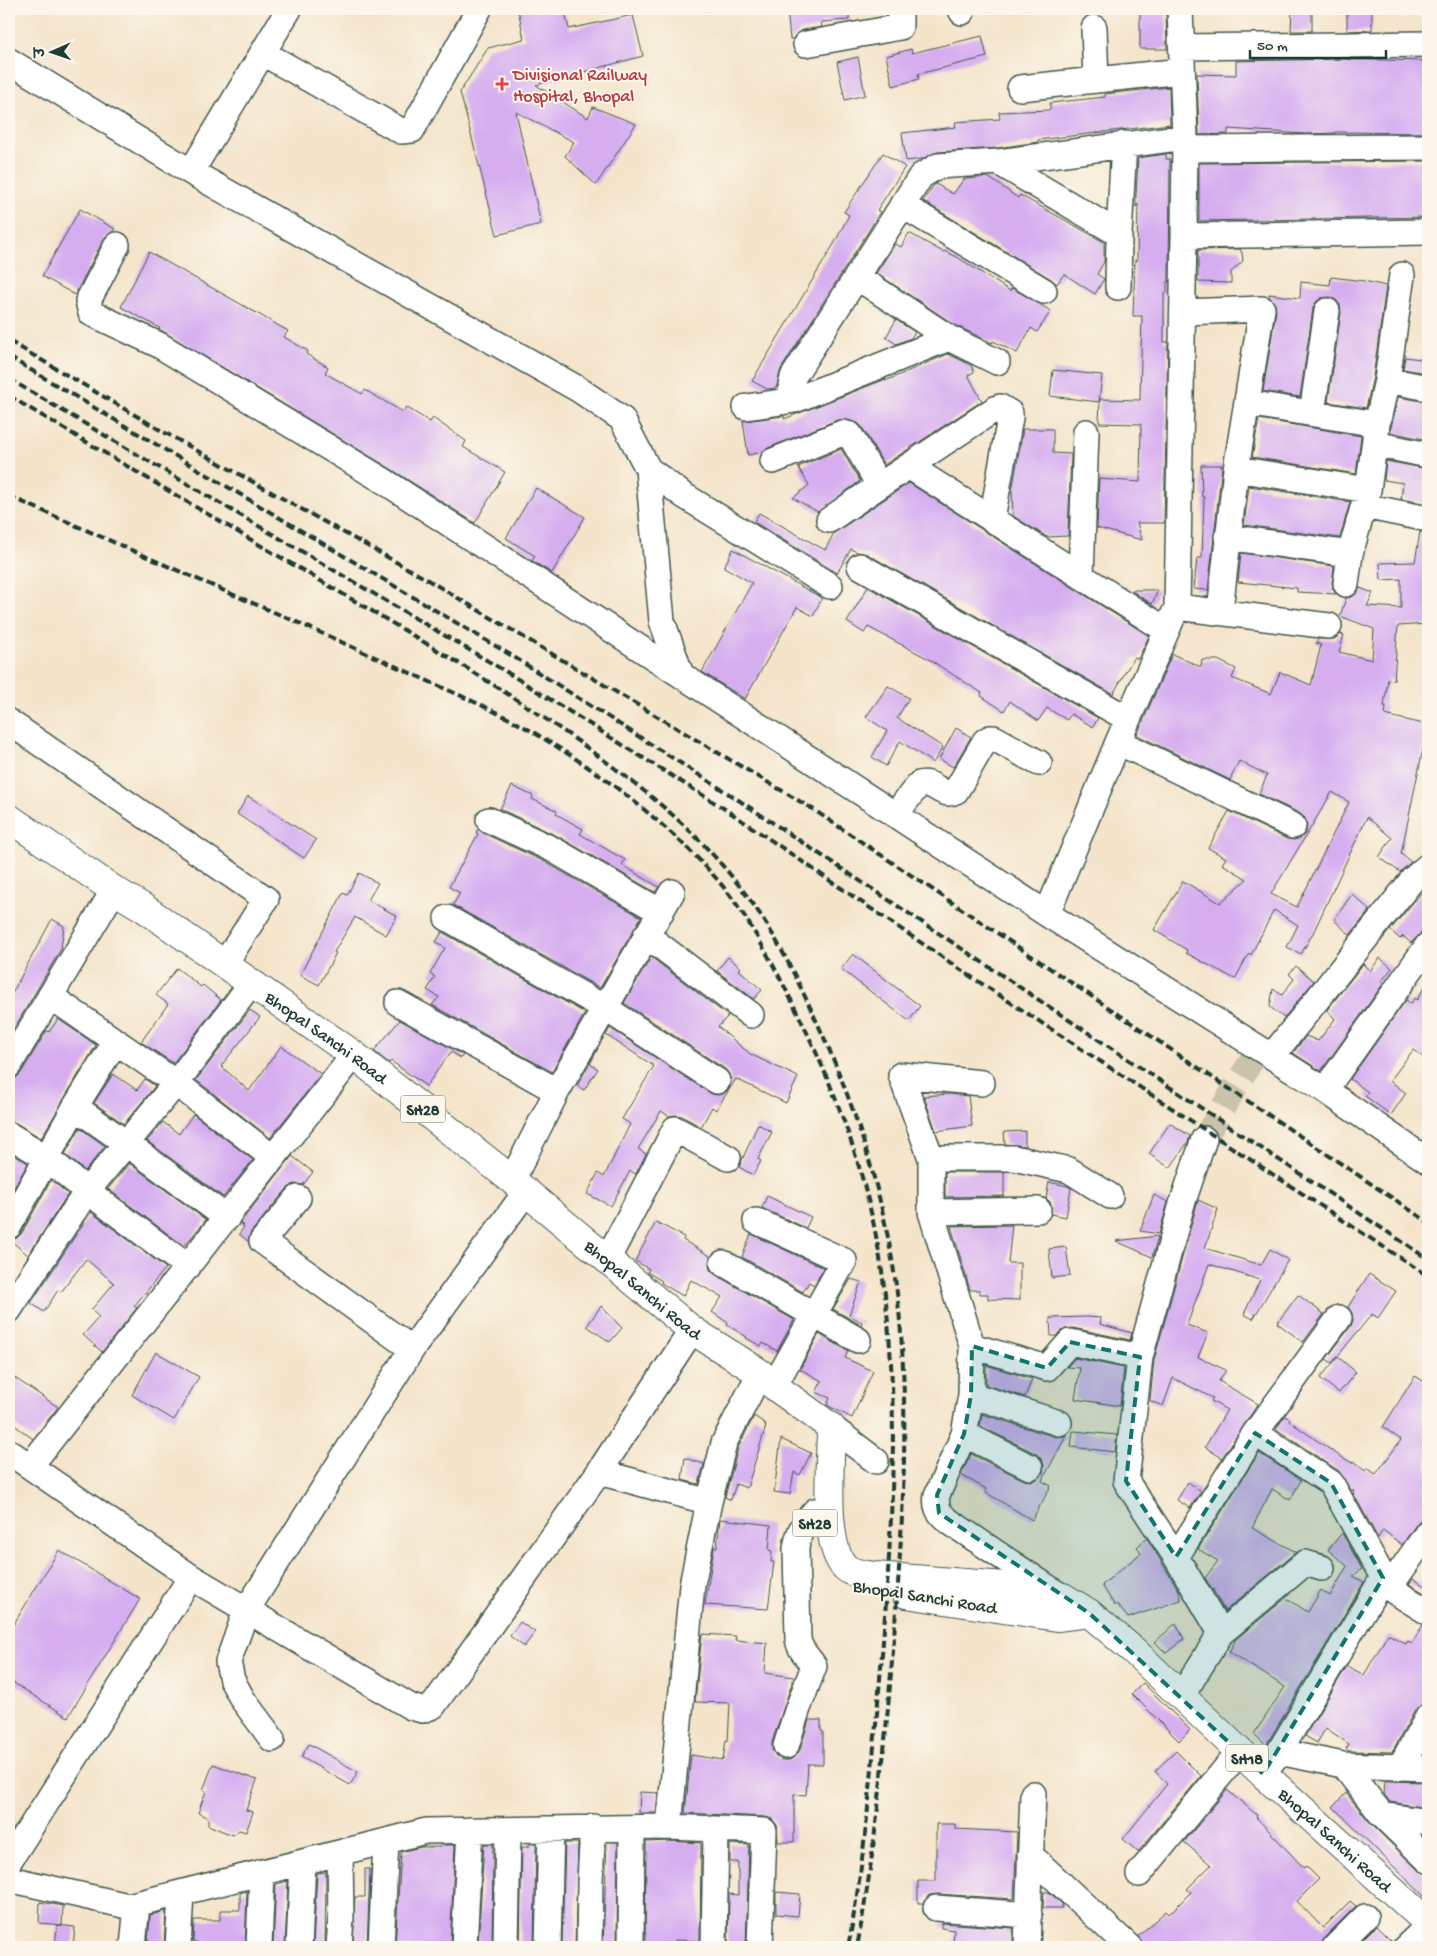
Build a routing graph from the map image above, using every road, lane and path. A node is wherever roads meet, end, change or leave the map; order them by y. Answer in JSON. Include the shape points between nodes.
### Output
{"nodes":[{"id":1,"x":289,"y":9,"type":"edge"},
{"id":2,"x":479,"y":9,"type":"edge"},
{"id":3,"x":900,"y":9,"type":"edge"},
{"id":4,"x":1180,"y":9,"type":"edge"},
{"id":5,"x":1094,"y":28,"type":"dead end"},
{"id":6,"x":806,"y":44,"type":"dead end"},
{"id":7,"x":1428,"y":44,"type":"edge"},
{"id":8,"x":263,"y":53,"type":"junction"},
{"id":9,"x":1182,"y":59,"type":"junction"},
{"id":10,"x":9,"y":61,"type":"edge"},
{"id":11,"x":1096,"y":80,"type":"junction"},
{"id":12,"x":1020,"y":88,"type":"dead end"},
{"id":13,"x":1185,"y":143,"type":"junction"},
{"id":14,"x":1124,"y":144,"type":"junction"},
{"id":15,"x":1428,"y":147,"type":"edge"},
{"id":16,"x":998,"y":162,"type":"junction"},
{"id":17,"x":191,"y":172,"type":"junction"},
{"id":18,"x":902,"y":205,"type":"junction"},
{"id":19,"x":1428,"y":232,"type":"edge"},
{"id":20,"x":1119,"y":234,"type":"junction"},
{"id":21,"x":1184,"y":236,"type":"junction"},
{"id":22,"x":117,"y":245,"type":"dead end"},
{"id":23,"x":1402,"y":275,"type":"dead end"},
{"id":24,"x":857,"y":277,"type":"junction"},
{"id":25,"x":1118,"y":287,"type":"dead end"},
{"id":26,"x":1044,"y":291,"type":"dead end"},
{"id":27,"x":1327,"y":311,"type":"dead end"},
{"id":28,"x":1184,"y":312,"type":"junction"},
{"id":29,"x":949,"y":338,"type":"junction"},
{"id":30,"x":997,"y":362,"type":"dead end"},
{"id":31,"x":1387,"y":380,"type":"junction"},
{"id":32,"x":1428,"y":388,"type":"edge"},
{"id":33,"x":796,"y":400,"type":"junction"},
{"id":34,"x":1247,"y":403,"type":"junction"},
{"id":35,"x":746,"y":407,"type":"dead end"},
{"id":36,"x":1312,"y":413,"type":"junction"},
{"id":37,"x":1086,"y":432,"type":"dead end"},
{"id":38,"x":1376,"y":434,"type":"junction"},
{"id":39,"x":1428,"y":455,"type":"edge"},
{"id":40,"x":772,"y":461,"type":"dead end"},
{"id":41,"x":910,"y":467,"type":"junction"},
{"id":42,"x":648,"y":469,"type":"junction"},
{"id":43,"x":1236,"y":469,"type":"junction"},
{"id":44,"x":879,"y":485,"type":"junction"},
{"id":45,"x":1366,"y":498,"type":"junction"},
{"id":46,"x":992,"y":519,"type":"junction"},
{"id":47,"x":1428,"y":519,"type":"edge"},
{"id":48,"x":829,"y":520,"type":"dead end"},
{"id":49,"x":1228,"y":537,"type":"junction"},
{"id":50,"x":1350,"y":554,"type":"junction"},
{"id":51,"x":860,"y":566,"type":"dead end"},
{"id":52,"x":1081,"y":576,"type":"junction"},
{"id":53,"x":1346,"y":584,"type":"dead end"},
{"id":54,"x":830,"y":586,"type":"dead end"},
{"id":55,"x":1177,"y":607,"type":"junction"},
{"id":56,"x":1220,"y":611,"type":"junction"},
{"id":57,"x":1329,"y":626,"type":"dead end"},
{"id":58,"x":1166,"y":630,"type":"junction"},
{"id":59,"x":681,"y":675,"type":"junction"},
{"id":60,"x":1128,"y":719,"type":"junction"},
{"id":61,"x":9,"y":722,"type":"edge"},
{"id":62,"x":1118,"y":742,"type":"junction"},
{"id":63,"x":1038,"y":763,"type":"dead end"},
{"id":64,"x":895,"y":815,"type":"junction"},
{"id":65,"x":9,"y":818,"type":"edge"},
{"id":66,"x":490,"y":820,"type":"dead end"},
{"id":67,"x":1293,"y":826,"type":"dead end"},
{"id":68,"x":1428,"y":866,"type":"edge"},
{"id":69,"x":114,"y":890,"type":"junction"},
{"id":70,"x":1047,"y":914,"type":"junction"},
{"id":71,"x":447,"y":918,"type":"dead end"},
{"id":72,"x":646,"y":935,"type":"junction"},
{"id":73,"x":1428,"y":945,"type":"edge"},
{"id":74,"x":224,"y":965,"type":"junction"},
{"id":75,"x":251,"y":984,"type":"junction"},
{"id":76,"x":50,"y":996,"type":"junction"},
{"id":77,"x":398,"y":1003,"type":"dead end"},
{"id":78,"x":605,"y":1008,"type":"junction"},
{"id":79,"x":751,"y":1015,"type":"dead end"},
{"id":80,"x":116,"y":1041,"type":"junction"},
{"id":81,"x":354,"y":1055,"type":"junction"},
{"id":82,"x":1272,"y":1056,"type":"junction"},
{"id":83,"x":9,"y":1065,"type":"edge"},
{"id":84,"x":717,"y":1081,"type":"dead end"},
{"id":85,"x":982,"y":1083,"type":"dead end"},
{"id":86,"x":176,"y":1084,"type":"junction"},
{"id":87,"x":558,"y":1090,"type":"junction"},
{"id":88,"x":1325,"y":1090,"type":"junction"},
{"id":89,"x":75,"y":1107,"type":"junction"},
{"id":90,"x":9,"y":1135,"type":"edge"},
{"id":91,"x":1204,"y":1139,"type":"tunnel mouth"},
{"id":92,"x":126,"y":1143,"type":"junction"},
{"id":93,"x":272,"y":1157,"type":"junction"},
{"id":94,"x":47,"y":1158,"type":"junction"},
{"id":95,"x":728,"y":1158,"type":"dead end"},
{"id":96,"x":931,"y":1158,"type":"junction"},
{"id":97,"x":1428,"y":1161,"type":"edge"},
{"id":98,"x":518,"y":1186,"type":"junction"},
{"id":99,"x":87,"y":1191,"type":"junction"},
{"id":100,"x":1110,"y":1196,"type":"dead end"},
{"id":101,"x":298,"y":1198,"type":"dead end"},
{"id":102,"x":1038,"y":1210,"type":"dead end"},
{"id":103,"x":931,"y":1212,"type":"junction"},
{"id":104,"x":227,"y":1218,"type":"junction"},
{"id":105,"x":756,"y":1221,"type":"dead end"},
{"id":106,"x":9,"y":1226,"type":"edge"},
{"id":107,"x":607,"y":1260,"type":"junction"},
{"id":108,"x":723,"y":1263,"type":"dead end"},
{"id":109,"x":188,"y":1268,"type":"junction"},
{"id":110,"x":9,"y":1310,"type":"edge"},
{"id":111,"x":814,"y":1315,"type":"junction"},
{"id":112,"x":1339,"y":1318,"type":"dead end"},
{"id":113,"x":692,"y":1330,"type":"junction"},
{"id":114,"x":858,"y":1340,"type":"dead end"},
{"id":115,"x":972,"y":1346,"type":"junction"},
{"id":116,"x":412,"y":1350,"type":"junction"},
{"id":117,"x":1140,"y":1357,"type":"junction"},
{"id":118,"x":767,"y":1380,"type":"junction"},
{"id":119,"x":971,"y":1395,"type":"junction"},
{"id":120,"x":1059,"y":1422,"type":"dead end"},
{"id":121,"x":826,"y":1424,"type":"junction"},
{"id":122,"x":1254,"y":1433,"type":"junction"},
{"id":123,"x":964,"y":1434,"type":"junction"},
{"id":124,"x":9,"y":1452,"type":"edge"},
{"id":125,"x":876,"y":1461,"type":"dead end"},
{"id":126,"x":30,"y":1466,"type":"junction"},
{"id":127,"x":1030,"y":1467,"type":"dead end"},
{"id":128,"x":599,"y":1472,"type":"junction"},
{"id":129,"x":709,"y":1502,"type":"junction"},
{"id":130,"x":815,"y":1511,"type":"junction"},
{"id":131,"x":1428,"y":1532,"type":"edge"},
{"id":132,"x":1176,"y":1557,"type":"junction"},
{"id":133,"x":1322,"y":1568,"type":"dead end"},
{"id":134,"x":191,"y":1577,"type":"junction"},
{"id":135,"x":1386,"y":1583,"type":"junction"},
{"id":136,"x":909,"y":1594,"type":"joint"},
{"id":137,"x":1060,"y":1607,"type":"junction"},
{"id":138,"x":246,"y":1611,"type":"junction"},
{"id":139,"x":1428,"y":1612,"type":"edge"},
{"id":140,"x":1221,"y":1633,"type":"junction"},
{"id":141,"x":1182,"y":1695,"type":"junction"},
{"id":142,"x":1428,"y":1717,"type":"edge"},
{"id":143,"x":272,"y":1739,"type":"dead end"},
{"id":144,"x":786,"y":1746,"type":"dead end"},
{"id":145,"x":1240,"y":1752,"type":"junction"},
{"id":146,"x":1271,"y":1763,"type":"junction"},
{"id":147,"x":1343,"y":1765,"type":"junction"},
{"id":148,"x":1400,"y":1767,"type":"junction"},
{"id":149,"x":1428,"y":1768,"type":"edge"},
{"id":150,"x":1033,"y":1794,"type":"dead end"},
{"id":151,"x":1382,"y":1815,"type":"junction"},
{"id":152,"x":1428,"y":1822,"type":"edge"},
{"id":153,"x":594,"y":1827,"type":"junction"},
{"id":154,"x":669,"y":1827,"type":"junction"},
{"id":155,"x":632,"y":1828,"type":"junction"},
{"id":156,"x":551,"y":1829,"type":"junction"},
{"id":157,"x":470,"y":1830,"type":"junction"},
{"id":158,"x":508,"y":1830,"type":"junction"},
{"id":159,"x":716,"y":1830,"type":"junction"},
{"id":160,"x":386,"y":1841,"type":"junction"},
{"id":161,"x":340,"y":1853,"type":"junction"},
{"id":162,"x":1030,"y":1855,"type":"junction"},
{"id":163,"x":1428,"y":1860,"type":"edge"},
{"id":164,"x":9,"y":1861,"type":"edge"},
{"id":165,"x":303,"y":1862,"type":"junction"},
{"id":166,"x":262,"y":1872,"type":"junction"},
{"id":167,"x":1139,"y":1874,"type":"dead end"},
{"id":168,"x":9,"y":1880,"type":"edge"},
{"id":169,"x":181,"y":1892,"type":"junction"},
{"id":170,"x":137,"y":1904,"type":"junction"},
{"id":171,"x":936,"y":1908,"type":"dead end"},
{"id":172,"x":1029,"y":1914,"type":"junction"},
{"id":173,"x":1365,"y":1917,"type":"dead end"},
{"id":174,"x":1428,"y":1924,"type":"edge"},
{"id":175,"x":1113,"y":1942,"type":"edge"},
{"id":176,"x":133,"y":1947,"type":"edge"},
{"id":177,"x":178,"y":1947,"type":"edge"},
{"id":178,"x":258,"y":1947,"type":"edge"},
{"id":179,"x":299,"y":1947,"type":"edge"},
{"id":180,"x":340,"y":1947,"type":"edge"},
{"id":181,"x":381,"y":1947,"type":"edge"},
{"id":182,"x":464,"y":1947,"type":"edge"},
{"id":183,"x":506,"y":1947,"type":"edge"},
{"id":184,"x":548,"y":1947,"type":"edge"},
{"id":185,"x":589,"y":1947,"type":"edge"},
{"id":186,"x":631,"y":1947,"type":"edge"},
{"id":187,"x":714,"y":1947,"type":"edge"},
{"id":188,"x":760,"y":1947,"type":"edge"},
{"id":189,"x":1027,"y":1947,"type":"edge"},
{"id":190,"x":1335,"y":1947,"type":"edge"},
{"id":191,"x":1406,"y":1947,"type":"edge"}],
"edges":[{"from":1,"to":8,"type":"street"},
{"from":2,"to":8,"type":"street","via":[[412,130],[407,132]]},
{"from":3,"to":6,"type":"street","via":[[900,27]]},
{"from":4,"to":9,"type":"street"},
{"from":5,"to":11,"type":"street"},
{"from":7,"to":9,"type":"street"},
{"from":8,"to":17,"type":"street"},
{"from":9,"to":11,"type":"street"},
{"from":9,"to":13,"type":"street"},
{"from":10,"to":17,"type":"street"},
{"from":11,"to":12,"type":"street"},
{"from":13,"to":14,"type":"street"},
{"from":13,"to":15,"type":"street"},
{"from":13,"to":21,"type":"street"},
{"from":14,"to":16,"type":"street"},
{"from":14,"to":20,"type":"street"},
{"from":16,"to":18,"type":"street","via":[[938,166],[921,176]]},
{"from":16,"to":20,"type":"street"},
{"from":17,"to":42,"type":"street","via":[[578,389],[622,418]]},
{"from":18,"to":24,"type":"street"},
{"from":18,"to":26,"type":"street"},
{"from":19,"to":21,"type":"street"},
{"from":20,"to":25,"type":"street"},
{"from":21,"to":28,"type":"street"},
{"from":22,"to":59,"type":"street","via":[[88,301],[91,313],[159,346],[384,481]]},
{"from":23,"to":31,"type":"street"},
{"from":24,"to":29,"type":"street"},
{"from":24,"to":33,"type":"street","via":[[794,377],[792,389]]},
{"from":27,"to":36,"type":"street"},
{"from":28,"to":34,"type":"street","via":[[1262,309]]},
{"from":28,"to":55,"type":"street"},
{"from":29,"to":30,"type":"street"},
{"from":29,"to":33,"type":"street"},
{"from":31,"to":32,"type":"street"},
{"from":31,"to":38,"type":"street"},
{"from":33,"to":35,"type":"street"},
{"from":34,"to":36,"type":"street"},
{"from":34,"to":43,"type":"street"},
{"from":36,"to":38,"type":"street"},
{"from":37,"to":52,"type":"street"},
{"from":38,"to":39,"type":"street"},
{"from":38,"to":45,"type":"street"},
{"from":40,"to":44,"type":"street","via":[[842,434],[850,435]]},
{"from":41,"to":44,"type":"street"},
{"from":41,"to":46,"type":"street"},
{"from":41,"to":46,"type":"street","via":[[995,409],[1006,410],[1010,418]]},
{"from":42,"to":54,"type":"street","via":[[682,495]]},
{"from":42,"to":59,"type":"street","via":[[662,620]]},
{"from":43,"to":45,"type":"street"},
{"from":43,"to":49,"type":"street"},
{"from":44,"to":48,"type":"street"},
{"from":45,"to":47,"type":"street"},
{"from":45,"to":50,"type":"street"},
{"from":46,"to":52,"type":"street"},
{"from":49,"to":50,"type":"street"},
{"from":49,"to":56,"type":"street"},
{"from":50,"to":53,"type":"street"},
{"from":51,"to":60,"type":"street"},
{"from":52,"to":58,"type":"street"},
{"from":55,"to":56,"type":"street"},
{"from":55,"to":58,"type":"street"},
{"from":56,"to":57,"type":"street"},
{"from":58,"to":60,"type":"street"},
{"from":59,"to":64,"type":"street"},
{"from":60,"to":62,"type":"street"},
{"from":61,"to":74,"type":"street","via":[[266,899]]},
{"from":62,"to":67,"type":"street"},
{"from":62,"to":70,"type":"street"},
{"from":63,"to":64,"type":"street","via":[[990,738],[956,791],[943,793],[931,784],[919,784]]},
{"from":64,"to":70,"type":"street"},
{"from":65,"to":69,"type":"main road","name":"Bhopal Sanchi Road","number":"SH28"},
{"from":66,"to":72,"type":"street","via":[[666,902]]},
{"from":68,"to":82,"type":"street","via":[[1413,879]]},
{"from":69,"to":74,"type":"main road","name":"Bhopal Sanchi Road","number":"SH28"},
{"from":69,"to":76,"type":"street"},
{"from":70,"to":82,"type":"street"},
{"from":71,"to":78,"type":"street"},
{"from":72,"to":78,"type":"street"},
{"from":72,"to":79,"type":"street"},
{"from":73,"to":88,"type":"street"},
{"from":74,"to":75,"type":"main road","name":"Bhopal Sanchi Road","number":"SH28"},
{"from":75,"to":81,"type":"main road","name":"Bhopal Sanchi Road","number":"SH28"},
{"from":75,"to":86,"type":"street"},
{"from":76,"to":80,"type":"street"},
{"from":76,"to":83,"type":"street"},
{"from":77,"to":87,"type":"street"},
{"from":78,"to":84,"type":"street"},
{"from":78,"to":87,"type":"street"},
{"from":80,"to":86,"type":"street"},
{"from":80,"to":89,"type":"street"},
{"from":81,"to":93,"type":"street"},
{"from":81,"to":98,"type":"main road","name":"Bhopal Sanchi Road","number":"SH28"},
{"from":82,"to":88,"type":"street"},
{"from":85,"to":96,"type":"street","via":[[901,1075]]},
{"from":86,"to":92,"type":"street"},
{"from":86,"to":93,"type":"street"},
{"from":87,"to":98,"type":"street"},
{"from":88,"to":97,"type":"street"},
{"from":89,"to":92,"type":"street"},
{"from":89,"to":94,"type":"street"},
{"from":90,"to":94,"type":"street"},
{"from":91,"to":117,"type":"street","via":[[1182,1204]]},
{"from":92,"to":99,"type":"street"},
{"from":92,"to":104,"type":"street"},
{"from":93,"to":104,"type":"street"},
{"from":94,"to":99,"type":"street"},
{"from":94,"to":106,"type":"street"},
{"from":95,"to":107,"type":"street","via":[[675,1129]]},
{"from":96,"to":100,"type":"street","via":[[1014,1158],[1069,1170]]},
{"from":96,"to":103,"type":"street"},
{"from":98,"to":107,"type":"main road","name":"Bhopal Sanchi Road","number":"SH28"},
{"from":98,"to":116,"type":"street"},
{"from":99,"to":109,"type":"street"},
{"from":99,"to":110,"type":"street"},
{"from":101,"to":116,"type":"street","via":[[262,1241]]},
{"from":102,"to":103,"type":"street"},
{"from":103,"to":115,"type":"street"},
{"from":104,"to":109,"type":"street"},
{"from":105,"to":111,"type":"street","via":[[844,1261]]},
{"from":107,"to":113,"type":"main road","name":"Bhopal Sanchi Road","number":"SH28"},
{"from":108,"to":111,"type":"street"},
{"from":109,"to":126,"type":"street"},
{"from":111,"to":114,"type":"street"},
{"from":111,"to":118,"type":"street"},
{"from":112,"to":122,"type":"street"},
{"from":113,"to":118,"type":"main road","name":"Bhopal Sanchi Road","number":"SH28"},
{"from":113,"to":128,"type":"street"},
{"from":115,"to":117,"type":"street","via":[[1047,1368],[1070,1342]]},
{"from":115,"to":119,"type":"street"},
{"from":116,"to":138,"type":"street"},
{"from":117,"to":132,"type":"street","via":[[1126,1481]]},
{"from":118,"to":121,"type":"main road","name":"Bhopal Sanchi Road","number":"SH28"},
{"from":118,"to":129,"type":"street","via":[[724,1443]]},
{"from":119,"to":120,"type":"street"},
{"from":119,"to":123,"type":"street"},
{"from":121,"to":125,"type":"street"},
{"from":121,"to":130,"type":"main road","name":"Bhopal Sanchi Road","number":"SH28"},
{"from":121,"to":137,"type":"main road","via":[[830,1524],[835,1551],[847,1569],[874,1576],[1005,1586]]},
{"from":122,"to":132,"type":"street"},
{"from":122,"to":135,"type":"street","via":[[1331,1483]]},
{"from":123,"to":127,"type":"street"},
{"from":123,"to":137,"type":"street","via":[[937,1495],[935,1504],[939,1513]]},
{"from":124,"to":126,"type":"street"},
{"from":126,"to":134,"type":"street"},
{"from":128,"to":129,"type":"street"},
{"from":128,"to":138,"type":"street","via":[[434,1706],[422,1710],[410,1706]]},
{"from":129,"to":154,"type":"street","via":[[692,1585]]},
{"from":130,"to":136,"type":"main road","name":"Bhopal Sanchi Road","number":"SH28","via":[[819,1551],[833,1575],[845,1584],[863,1590]]},
{"from":130,"to":144,"type":"street","via":[[797,1536],[796,1549],[798,1639],[804,1655],[814,1666]]},
{"from":131,"to":135,"type":"street"},
{"from":132,"to":140,"type":"street"},
{"from":133,"to":140,"type":"street","via":[[1305,1563]]},
{"from":134,"to":138,"type":"street"},
{"from":134,"to":164,"type":"street"},
{"from":135,"to":139,"type":"street"},
{"from":135,"to":146,"type":"street"},
{"from":136,"to":137,"type":"main road","name":"Bhopal Sanchi Road","number":"SH18"},
{"from":137,"to":141,"type":"main road","name":"Bhopal Sanchi Road","number":"SH18","via":[[1089,1613]]},
{"from":138,"to":143,"type":"street","via":[[228,1662],[232,1680],[243,1700]]},
{"from":140,"to":141,"type":"street"},
{"from":141,"to":145,"type":"main road","name":"Bhopal Sanchi Road","number":"SH18"},
{"from":142,"to":148,"type":"street"},
{"from":145,"to":146,"type":"main road","name":"Bhopal Sanchi Road","number":"SH18"},
{"from":145,"to":167,"type":"street"},
{"from":146,"to":147,"type":"street"},
{"from":146,"to":174,"type":"main road","name":"Bhopal Sanchi Road","number":"SH18"},
{"from":147,"to":148,"type":"street"},
{"from":147,"to":151,"type":"street"},
{"from":148,"to":149,"type":"street"},
{"from":150,"to":162,"type":"street"},
{"from":151,"to":152,"type":"street"},
{"from":151,"to":163,"type":"street"},
{"from":153,"to":155,"type":"street"},
{"from":153,"to":156,"type":"street"},
{"from":153,"to":185,"type":"street"},
{"from":154,"to":155,"type":"street"},
{"from":154,"to":159,"type":"street"},
{"from":155,"to":186,"type":"street"},
{"from":156,"to":158,"type":"street"},
{"from":156,"to":184,"type":"street"},
{"from":157,"to":158,"type":"street"},
{"from":157,"to":160,"type":"street","via":[[426,1831]]},
{"from":157,"to":182,"type":"street"},
{"from":158,"to":183,"type":"street"},
{"from":159,"to":187,"type":"street"},
{"from":159,"to":188,"type":"street","via":[[764,1831]]},
{"from":160,"to":161,"type":"street"},
{"from":160,"to":181,"type":"street"},
{"from":161,"to":165,"type":"street"},
{"from":161,"to":180,"type":"street"},
{"from":162,"to":172,"type":"street"},
{"from":162,"to":175,"type":"street"},
{"from":165,"to":166,"type":"street"},
{"from":165,"to":179,"type":"street"},
{"from":166,"to":169,"type":"street"},
{"from":166,"to":178,"type":"street"},
{"from":168,"to":170,"type":"street","via":[[128,1906]]},
{"from":169,"to":170,"type":"street"},
{"from":169,"to":177,"type":"street"},
{"from":170,"to":176,"type":"street"},
{"from":171,"to":172,"type":"street"},
{"from":172,"to":189,"type":"street"},
{"from":173,"to":190,"type":"street"},
{"from":174,"to":191,"type":"street"}]}
